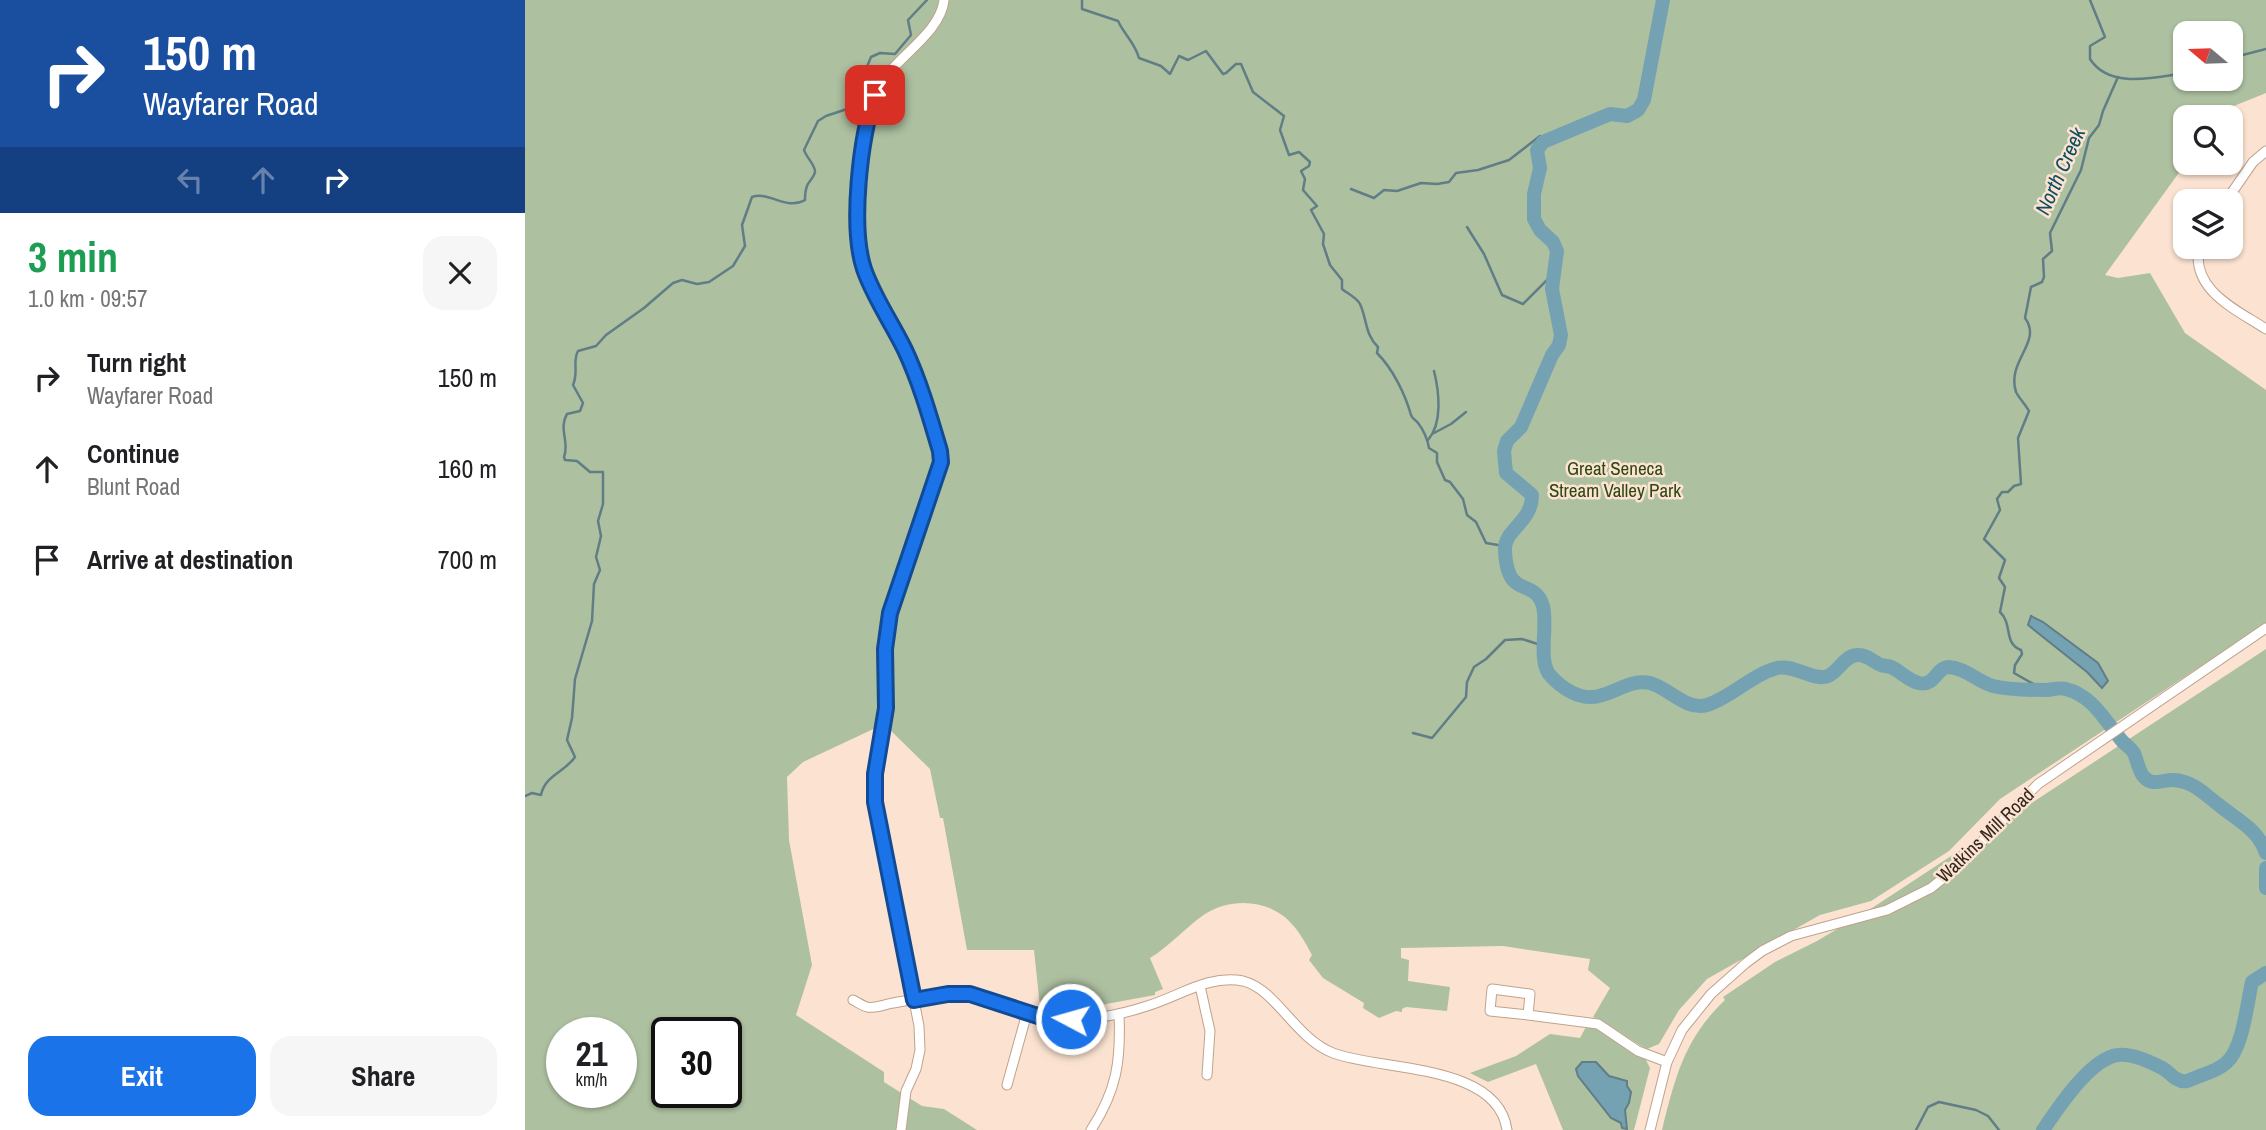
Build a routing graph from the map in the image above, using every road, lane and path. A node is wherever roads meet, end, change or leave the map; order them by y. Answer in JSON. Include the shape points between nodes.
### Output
{"nodes":[{"id":1,"x":944,"y":0,"type":"edge"},
{"id":2,"x":2266,"y":151,"type":"edge"},
{"id":3,"x":2234,"y":189,"type":"edge"},
{"id":4,"x":2197,"y":259,"type":"edge"},
{"id":5,"x":2266,"y":329,"type":"edge"},
{"id":6,"x":2266,"y":628,"type":"edge"},
{"id":7,"x":1200,"y":985,"type":"junction"},
{"id":8,"x":853,"y":1000,"type":"dead end"},
{"id":9,"x":914,"y":1000,"type":"junction"},
{"id":10,"x":1027,"y":1013,"type":"junction"},
{"id":11,"x":1119,"y":1014,"type":"junction"},
{"id":12,"x":1528,"y":1015,"type":"junction"},
{"id":13,"x":1667,"y":1062,"type":"junction"},
{"id":14,"x":1207,"y":1074,"type":"dead end"},
{"id":15,"x":1007,"y":1085,"type":"dead end"},
{"id":16,"x":901,"y":1130,"type":"edge"},
{"id":17,"x":1091,"y":1130,"type":"edge"},
{"id":18,"x":1507,"y":1130,"type":"edge"},
{"id":19,"x":1650,"y":1130,"type":"edge"}],
"edges":[{"from":1,"to":9,"type":"street","via":[[937,20],[879,86],[871,106],[861,169],[859,233],[864,267],[907,354],[941,462],[886,632],[886,708],[874,783]]},
{"from":2,"to":3,"type":"street"},
{"from":4,"to":5,"type":"street","via":[[2206,285]]},
{"from":6,"to":13,"type":"street","name":"Watkins Mill Road","via":[[2059,769],[2022,798],[1957,867],[1917,896],[1887,910],[1791,936],[1754,957],[1700,1006]]},
{"from":7,"to":11,"type":"street"},
{"from":7,"to":14,"type":"street","via":[[1210,1031]]},
{"from":7,"to":18,"type":"street","via":[[1244,981],[1269,996],[1306,1037],[1332,1053],[1457,1080],[1496,1104]]},
{"from":8,"to":9,"type":"street","via":[[868,1007]]},
{"from":9,"to":10,"type":"street","via":[[970,994]]},
{"from":9,"to":16,"type":"street","via":[[920,1050],[906,1091]]},
{"from":10,"to":11,"type":"street","via":[[1071,1019]]},
{"from":10,"to":15,"type":"street"},
{"from":11,"to":17,"type":"street","via":[[1116,1079]]},
{"from":12,"to":12,"type":"street","via":[[1530,994],[1492,989],[1490,1011]]},
{"from":12,"to":13,"type":"street","via":[[1598,1024],[1638,1051]]},
{"from":13,"to":19,"type":"street","name":"Watkins Mill Road"}]}
